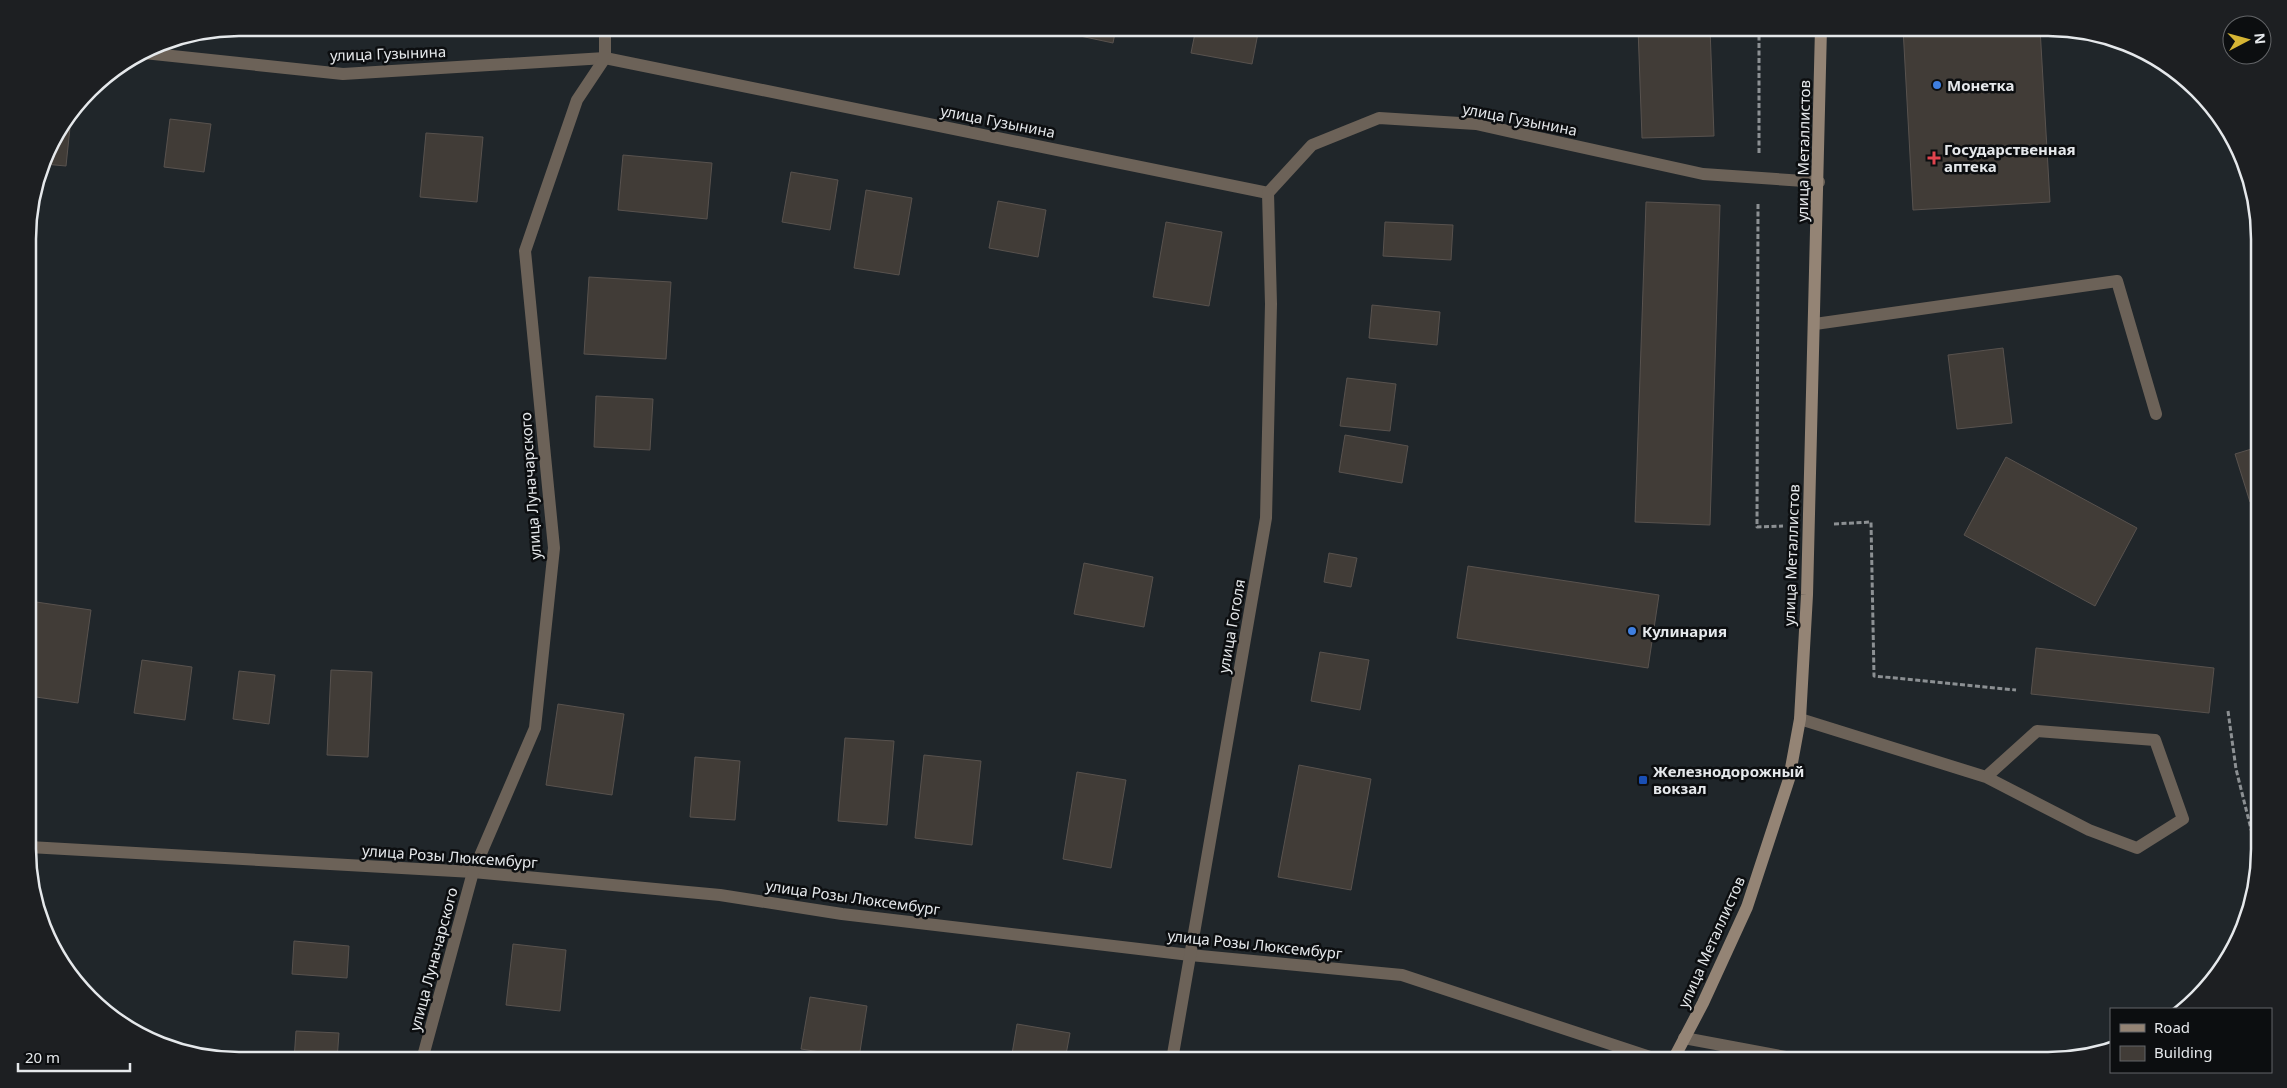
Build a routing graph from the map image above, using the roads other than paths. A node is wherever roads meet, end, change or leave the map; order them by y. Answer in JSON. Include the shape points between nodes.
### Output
{"nodes":[{"id":1,"x":605,"y":36,"type":"edge"},
{"id":2,"x":1821,"y":36,"type":"edge"},
{"id":3,"x":156,"y":54,"type":"edge"},
{"id":4,"x":605,"y":58,"type":"junction"},
{"id":5,"x":1819,"y":182,"type":"junction"},
{"id":6,"x":1268,"y":193,"type":"junction"},
{"id":7,"x":1814,"y":324,"type":"junction"},
{"id":8,"x":2156,"y":414,"type":"dead end"},
{"id":9,"x":1800,"y":719,"type":"junction"},
{"id":10,"x":1986,"y":777,"type":"junction"},
{"id":11,"x":36,"y":847,"type":"edge"},
{"id":12,"x":473,"y":872,"type":"junction"},
{"id":13,"x":1190,"y":955,"type":"junction"},
{"id":14,"x":1684,"y":1038,"type":"junction"},
{"id":15,"x":424,"y":1052,"type":"edge"},
{"id":16,"x":1173,"y":1052,"type":"edge"},
{"id":17,"x":1635,"y":1052,"type":"edge"},
{"id":18,"x":1677,"y":1052,"type":"edge"},
{"id":19,"x":1759,"y":1052,"type":"edge"}],
"edges":[{"from":1,"to":4,"type":"street"},
{"from":2,"to":5,"type":"main road","name":"улица Металлистов"},
{"from":3,"to":4,"type":"street","name":"улица Гузынина","via":[[343,74]]},
{"from":4,"to":6,"type":"street","name":"улица Гузынина"},
{"from":4,"to":12,"type":"street","name":"улица Луначарского","via":[[577,100],[524,251],[554,548],[536,728]]},
{"from":5,"to":6,"type":"street","name":"улица Гузынина","via":[[1702,174],[1476,124],[1379,118],[1312,144]]},
{"from":5,"to":7,"type":"main road","name":"улица Металлистов"},
{"from":6,"to":13,"type":"street","name":"улица Гоголя","via":[[1271,304],[1266,518]]},
{"from":7,"to":8,"type":"street","via":[[2117,281]]},
{"from":7,"to":9,"type":"main road","name":"улица Металлистов"},
{"from":9,"to":10,"type":"street"},
{"from":9,"to":14,"type":"main road","name":"улица Металлистов","via":[[1789,779],[1747,907]]},
{"from":10,"to":10,"type":"street","via":[[2089,830],[2137,848],[2183,819],[2155,740],[2037,731]]},
{"from":11,"to":12,"type":"street","name":"улица Розы Люксембург"},
{"from":12,"to":13,"type":"street","name":"улица Розы Люксембург","via":[[720,895],[842,914]]},
{"from":12,"to":15,"type":"street","name":"улица Луначарского"},
{"from":13,"to":16,"type":"street","name":"улица Гоголя"},
{"from":13,"to":17,"type":"street","name":"улица Розы Люксембург","via":[[1402,975]]},
{"from":14,"to":18,"type":"main road","name":"улица Металлистов"},
{"from":14,"to":19,"type":"street"}]}
